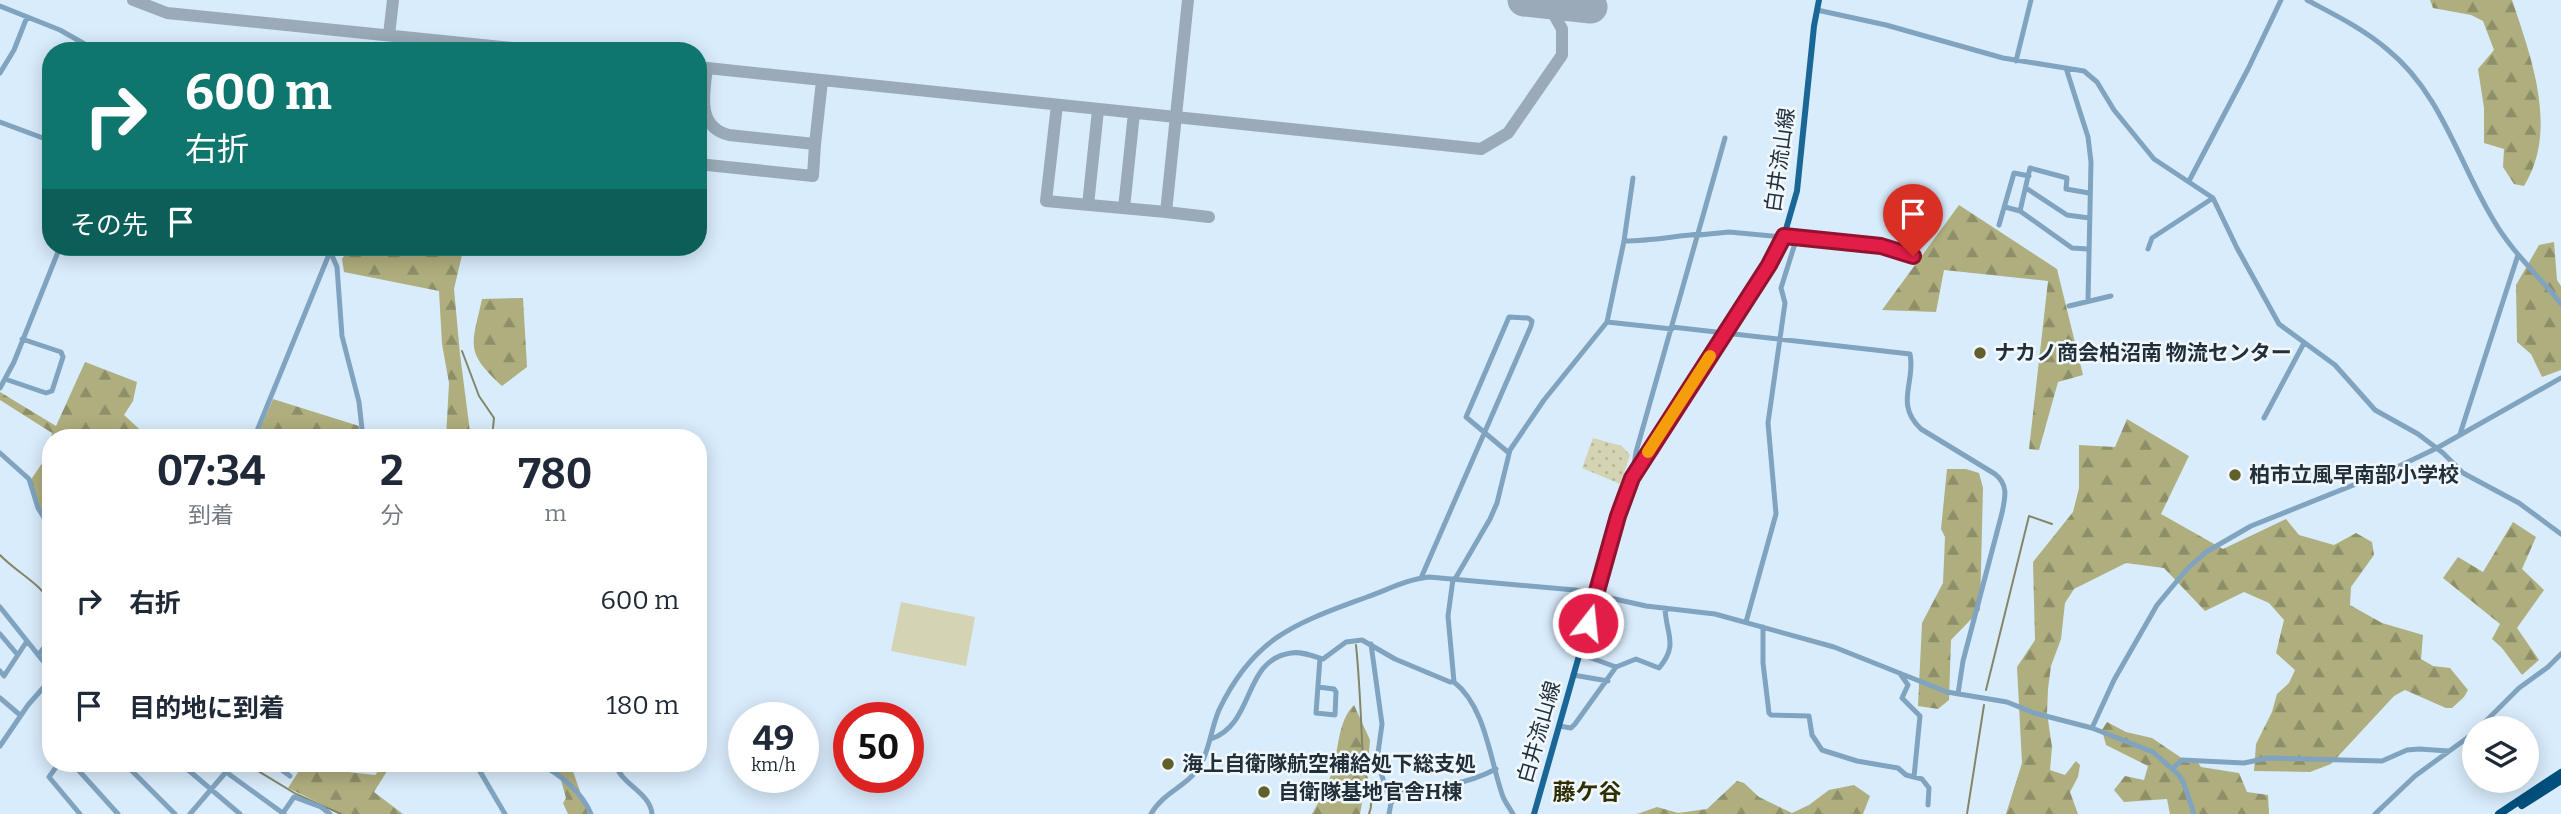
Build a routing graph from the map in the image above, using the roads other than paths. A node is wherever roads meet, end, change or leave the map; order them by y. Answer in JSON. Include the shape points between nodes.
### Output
{"nodes":[{"id":1,"x":1819,"y":0,"type":"edge"},
{"id":2,"x":2031,"y":0,"type":"edge"},
{"id":3,"x":2281,"y":0,"type":"edge"},
{"id":4,"x":2307,"y":0,"type":"edge"},
{"id":5,"x":2326,"y":0,"type":"edge"},
{"id":6,"x":0,"y":6,"type":"edge"},
{"id":7,"x":1817,"y":10,"type":"junction"},
{"id":8,"x":2325,"y":10,"type":"junction"},
{"id":9,"x":27,"y":17,"type":"junction"},
{"id":10,"x":81,"y":42,"type":"edge"},
{"id":11,"x":2015,"y":61,"type":"junction"},
{"id":12,"x":2066,"y":68,"type":"junction"},
{"id":13,"x":0,"y":73,"type":"edge"},
{"id":14,"x":0,"y":122,"type":"edge"},
{"id":15,"x":42,"y":138,"type":"edge"},
{"id":16,"x":1726,"y":138,"type":"dead end"},
{"id":17,"x":2029,"y":176,"type":"junction"},
{"id":18,"x":1633,"y":178,"type":"dead end"},
{"id":19,"x":2189,"y":181,"type":"junction"},
{"id":20,"x":2026,"y":188,"type":"junction"},
{"id":21,"x":2089,"y":193,"type":"junction"},
{"id":22,"x":2213,"y":198,"type":"junction"},
{"id":23,"x":2005,"y":207,"type":"junction"},
{"id":24,"x":2020,"y":211,"type":"junction"},
{"id":25,"x":2089,"y":218,"type":"junction"},
{"id":26,"x":1999,"y":225,"type":"dead end"},
{"id":27,"x":1700,"y":235,"type":"junction"},
{"id":28,"x":1784,"y":236,"type":"junction"},
{"id":29,"x":1797,"y":237,"type":"junction"},
{"id":30,"x":1624,"y":241,"type":"junction"},
{"id":31,"x":2088,"y":249,"type":"junction"},
{"id":32,"x":2148,"y":250,"type":"dead end"},
{"id":33,"x":2518,"y":255,"type":"junction"},
{"id":34,"x":56,"y":256,"type":"edge"},
{"id":35,"x":328,"y":256,"type":"edge"},
{"id":36,"x":333,"y":256,"type":"edge"},
{"id":37,"x":1913,"y":256,"type":"dead end"},
{"id":38,"x":2111,"y":296,"type":"dead end"},
{"id":39,"x":2088,"y":301,"type":"junction"},
{"id":40,"x":2561,"y":303,"type":"edge"},
{"id":41,"x":2069,"y":306,"type":"dead end"},
{"id":42,"x":1607,"y":322,"type":"junction"},
{"id":43,"x":1672,"y":328,"type":"junction"},
{"id":44,"x":1725,"y":333,"type":"junction"},
{"id":45,"x":22,"y":339,"type":"junction"},
{"id":46,"x":1780,"y":339,"type":"junction"},
{"id":47,"x":2304,"y":343,"type":"junction"},
{"id":48,"x":2561,"y":378,"type":"edge"},
{"id":49,"x":5,"y":379,"type":"junction"},
{"id":50,"x":0,"y":388,"type":"edge"},
{"id":51,"x":2264,"y":418,"type":"dead end"},
{"id":52,"x":258,"y":429,"type":"edge"},
{"id":53,"x":362,"y":429,"type":"edge"},
{"id":54,"x":1485,"y":433,"type":"junction"},
{"id":55,"x":2460,"y":434,"type":"junction"},
{"id":56,"x":2437,"y":448,"type":"junction"},
{"id":57,"x":0,"y":453,"type":"edge"},
{"id":58,"x":1509,"y":453,"type":"junction"},
{"id":59,"x":1632,"y":478,"type":"junction"},
{"id":60,"x":42,"y":514,"type":"edge"},
{"id":61,"x":2561,"y":534,"type":"edge"},
{"id":62,"x":1422,"y":578,"type":"junction"},
{"id":63,"x":1454,"y":579,"type":"junction"},
{"id":64,"x":1596,"y":596,"type":"junction"},
{"id":65,"x":0,"y":607,"type":"edge"},
{"id":66,"x":1665,"y":608,"type":"junction"},
{"id":67,"x":1746,"y":622,"type":"junction"},
{"id":68,"x":1763,"y":627,"type":"junction"},
{"id":69,"x":0,"y":634,"type":"edge"},
{"id":70,"x":27,"y":641,"type":"junction"},
{"id":71,"x":1371,"y":643,"type":"junction"},
{"id":72,"x":42,"y":650,"type":"edge"},
{"id":73,"x":2561,"y":653,"type":"edge"},
{"id":74,"x":17,"y":654,"type":"junction"},
{"id":75,"x":1580,"y":654,"type":"junction"},
{"id":76,"x":38,"y":655,"type":"junction"},
{"id":77,"x":1320,"y":658,"type":"junction"},
{"id":78,"x":42,"y":660,"type":"edge"},
{"id":79,"x":1616,"y":667,"type":"junction"},
{"id":80,"x":0,"y":671,"type":"edge"},
{"id":81,"x":1899,"y":672,"type":"junction"},
{"id":82,"x":1573,"y":675,"type":"junction"},
{"id":83,"x":1608,"y":681,"type":"junction"},
{"id":84,"x":1454,"y":682,"type":"junction"},
{"id":85,"x":1318,"y":687,"type":"junction"},
{"id":86,"x":42,"y":689,"type":"edge"},
{"id":87,"x":1958,"y":694,"type":"junction"},
{"id":88,"x":0,"y":698,"type":"edge"},
{"id":89,"x":20,"y":715,"type":"junction"},
{"id":90,"x":2491,"y":716,"type":"edge"},
{"id":91,"x":1559,"y":726,"type":"junction"},
{"id":92,"x":2091,"y":728,"type":"junction"},
{"id":93,"x":1211,"y":739,"type":"junction"},
{"id":94,"x":2462,"y":742,"type":"edge"},
{"id":95,"x":1,"y":743,"type":"edge"},
{"id":96,"x":2449,"y":751,"type":"junction"},
{"id":97,"x":2173,"y":768,"type":"junction"},
{"id":98,"x":1496,"y":769,"type":"junction"},
{"id":99,"x":53,"y":772,"type":"edge"},
{"id":100,"x":80,"y":772,"type":"edge"},
{"id":101,"x":133,"y":772,"type":"edge"},
{"id":102,"x":190,"y":772,"type":"edge"},
{"id":103,"x":226,"y":772,"type":"joint"},
{"id":104,"x":284,"y":772,"type":"edge"},
{"id":105,"x":480,"y":772,"type":"edge"},
{"id":106,"x":552,"y":772,"type":"edge"},
{"id":107,"x":620,"y":772,"type":"edge"},
{"id":108,"x":2561,"y":773,"type":"edge"},
{"id":109,"x":290,"y":776,"type":"dead end"},
{"id":110,"x":1914,"y":777,"type":"junction"},
{"id":111,"x":2559,"y":784,"type":"edge"},
{"id":112,"x":210,"y":790,"type":"junction"},
{"id":113,"x":1391,"y":803,"type":"junction"},
{"id":114,"x":1928,"y":805,"type":"dead end"},
{"id":115,"x":283,"y":813,"type":"edge"},
{"id":116,"x":80,"y":814,"type":"edge"},
{"id":117,"x":117,"y":814,"type":"edge"},
{"id":118,"x":174,"y":814,"type":"edge"},
{"id":119,"x":190,"y":814,"type":"edge"},
{"id":120,"x":240,"y":814,"type":"edge"},
{"id":121,"x":330,"y":814,"type":"edge"},
{"id":122,"x":505,"y":814,"type":"edge"},
{"id":123,"x":591,"y":814,"type":"edge"},
{"id":124,"x":652,"y":814,"type":"edge"},
{"id":125,"x":1151,"y":814,"type":"edge"},
{"id":126,"x":1389,"y":814,"type":"edge"},
{"id":127,"x":1513,"y":814,"type":"edge"},
{"id":128,"x":1534,"y":814,"type":"edge"},
{"id":129,"x":2194,"y":814,"type":"edge"},
{"id":130,"x":2375,"y":814,"type":"edge"},
{"id":131,"x":2499,"y":814,"type":"edge"},
{"id":132,"x":2508,"y":814,"type":"edge"}],
"edges":[{"from":1,"to":7,"type":"main road","name":"白井流山線"},
{"from":2,"to":11,"type":"street"},
{"from":3,"to":19,"type":"street"},
{"from":4,"to":8,"type":"street"},
{"from":5,"to":8,"type":"street"},
{"from":6,"to":9,"type":"street"},
{"from":7,"to":11,"type":"street"},
{"from":7,"to":28,"type":"main road","name":"白井流山線","via":[[1797,191]]},
{"from":8,"to":33,"type":"street","via":[[2381,44],[2420,84],[2486,207]]},
{"from":9,"to":10,"type":"street"},
{"from":9,"to":13,"type":"street"},
{"from":11,"to":12,"type":"street"},
{"from":12,"to":19,"type":"street","via":[[2091,75],[2154,159]]},
{"from":12,"to":21,"type":"street","via":[[2088,137]]},
{"from":14,"to":15,"type":"street"},
{"from":16,"to":27,"type":"street"},
{"from":17,"to":20,"type":"street"},
{"from":17,"to":21,"type":"street","via":[[2030,168],[2067,178],[2066,189]]},
{"from":17,"to":23,"type":"street","via":[[2014,173]]},
{"from":18,"to":30,"type":"street"},
{"from":19,"to":22,"type":"street"},
{"from":20,"to":24,"type":"street"},
{"from":20,"to":25,"type":"street","via":[[2067,215]]},
{"from":21,"to":25,"type":"street"},
{"from":22,"to":32,"type":"street","via":[[2151,238]]},
{"from":22,"to":47,"type":"street","via":[[2272,314]]},
{"from":23,"to":24,"type":"street"},
{"from":23,"to":26,"type":"street"},
{"from":24,"to":31,"type":"street","via":[[2073,248]]},
{"from":25,"to":31,"type":"street"},
{"from":27,"to":28,"type":"street"},
{"from":27,"to":30,"type":"street"},
{"from":27,"to":43,"type":"street"},
{"from":28,"to":29,"type":"street"},
{"from":28,"to":44,"type":"main road","name":"白井流山線"},
{"from":29,"to":37,"type":"street","via":[[1881,246]]},
{"from":29,"to":46,"type":"street","via":[[1780,294],[1785,303]]},
{"from":30,"to":42,"type":"street"},
{"from":31,"to":39,"type":"street"},
{"from":33,"to":40,"type":"street"},
{"from":33,"to":55,"type":"street"},
{"from":34,"to":45,"type":"street"},
{"from":35,"to":52,"type":"street"},
{"from":36,"to":53,"type":"street","via":[[342,336]]},
{"from":38,"to":39,"type":"street"},
{"from":39,"to":41,"type":"street"},
{"from":42,"to":43,"type":"street"},
{"from":42,"to":58,"type":"street","via":[[1544,400]]},
{"from":43,"to":44,"type":"street"},
{"from":43,"to":59,"type":"street"},
{"from":44,"to":46,"type":"street"},
{"from":44,"to":59,"type":"main road","name":"白井流山線"},
{"from":45,"to":49,"type":"street"},
{"from":45,"to":49,"type":"street","via":[[61,352],[52,391]]},
{"from":46,"to":67,"type":"street","via":[[1768,423],[1776,514]]},
{"from":46,"to":87,"type":"street","via":[[1910,354],[1908,406],[1913,422],[2001,479],[2006,496]]},
{"from":47,"to":51,"type":"street"},
{"from":47,"to":56,"type":"street","via":[[2334,365],[2375,410]]},
{"from":48,"to":55,"type":"street"},
{"from":49,"to":50,"type":"street"},
{"from":54,"to":54,"type":"street","via":[[1531,326],[1528,318],[1509,317],[1466,417]]},
{"from":54,"to":58,"type":"street"},
{"from":54,"to":62,"type":"street"},
{"from":55,"to":56,"type":"street"},
{"from":56,"to":61,"type":"street","via":[[2463,473],[2519,503]]},
{"from":56,"to":92,"type":"street","via":[[2251,526],[2206,552],[2157,605]]},
{"from":57,"to":60,"type":"street","via":[[29,479]]},
{"from":58,"to":63,"type":"street","via":[[1497,503]]},
{"from":59,"to":64,"type":"main road","name":"白井流山線"},
{"from":62,"to":63,"type":"street"},
{"from":62,"to":93,"type":"street","via":[[1311,618],[1276,637],[1242,673],[1219,710]]},
{"from":63,"to":64,"type":"street"},
{"from":63,"to":84,"type":"street","via":[[1448,616]]},
{"from":64,"to":66,"type":"street"},
{"from":64,"to":75,"type":"main road","name":"白井流山線"},
{"from":65,"to":70,"type":"street"},
{"from":66,"to":67,"type":"street"},
{"from":66,"to":79,"type":"street","via":[[1671,645],[1660,668],[1636,659]]},
{"from":67,"to":68,"type":"street"},
{"from":68,"to":81,"type":"street"},
{"from":68,"to":110,"type":"street","via":[[1771,715],[1809,716],[1812,736],[1822,750],[1895,767]]},
{"from":69,"to":74,"type":"street"},
{"from":70,"to":74,"type":"street"},
{"from":70,"to":76,"type":"street"},
{"from":71,"to":77,"type":"street","via":[[1346,642]]},
{"from":71,"to":84,"type":"street","via":[[1395,659]]},
{"from":71,"to":113,"type":"street","via":[[1382,724],[1378,753]]},
{"from":72,"to":76,"type":"street"},
{"from":73,"to":90,"type":"street"},
{"from":74,"to":80,"type":"street","via":[[4,676]]},
{"from":75,"to":79,"type":"street"},
{"from":75,"to":82,"type":"main road","name":"白井流山線"},
{"from":76,"to":78,"type":"street"},
{"from":77,"to":85,"type":"street"},
{"from":77,"to":93,"type":"street","via":[[1294,652],[1266,664],[1229,730]]},
{"from":79,"to":83,"type":"street"},
{"from":81,"to":87,"type":"street"},
{"from":81,"to":110,"type":"street","via":[[1909,685],[1902,698],[1920,716]]},
{"from":82,"to":83,"type":"street"},
{"from":82,"to":91,"type":"main road","name":"白井流山線"},
{"from":83,"to":91,"type":"street","via":[[1571,728]]},
{"from":84,"to":98,"type":"street","via":[[1463,688],[1483,728]]},
{"from":85,"to":85,"type":"street","via":[[1336,692],[1335,715],[1316,713]]},
{"from":86,"to":89,"type":"street"},
{"from":87,"to":92,"type":"street","via":[[2007,702]]},
{"from":88,"to":89,"type":"street"},
{"from":89,"to":95,"type":"street"},
{"from":91,"to":128,"type":"main road","name":"白井流山線"},
{"from":92,"to":97,"type":"street","via":[[2153,752]]},
{"from":93,"to":125,"type":"street","via":[[1196,772],[1158,802]]},
{"from":94,"to":96,"type":"street"},
{"from":96,"to":97,"type":"street","via":[[2407,750],[2382,761],[2182,760]]},
{"from":96,"to":130,"type":"street"},
{"from":97,"to":129,"type":"street"},
{"from":98,"to":113,"type":"street","via":[[1455,784],[1406,786]]},
{"from":98,"to":127,"type":"street"},
{"from":99,"to":116,"type":"street","via":[[49,777]]},
{"from":100,"to":117,"type":"street"},
{"from":101,"to":118,"type":"street"},
{"from":102,"to":112,"type":"street"},
{"from":103,"to":112,"type":"street"},
{"from":103,"to":115,"type":"street"},
{"from":104,"to":109,"type":"street"},
{"from":105,"to":122,"type":"street"},
{"from":106,"to":123,"type":"street","via":[[586,803]]},
{"from":107,"to":124,"type":"street","via":[[650,804]]},
{"from":108,"to":131,"type":"highway"},
{"from":110,"to":114,"type":"street","via":[[1927,783]]},
{"from":111,"to":132,"type":"highway"},
{"from":112,"to":119,"type":"street"},
{"from":112,"to":120,"type":"street"},
{"from":113,"to":126,"type":"street"},
{"from":115,"to":121,"type":"street","via":[[294,796]]}]}
